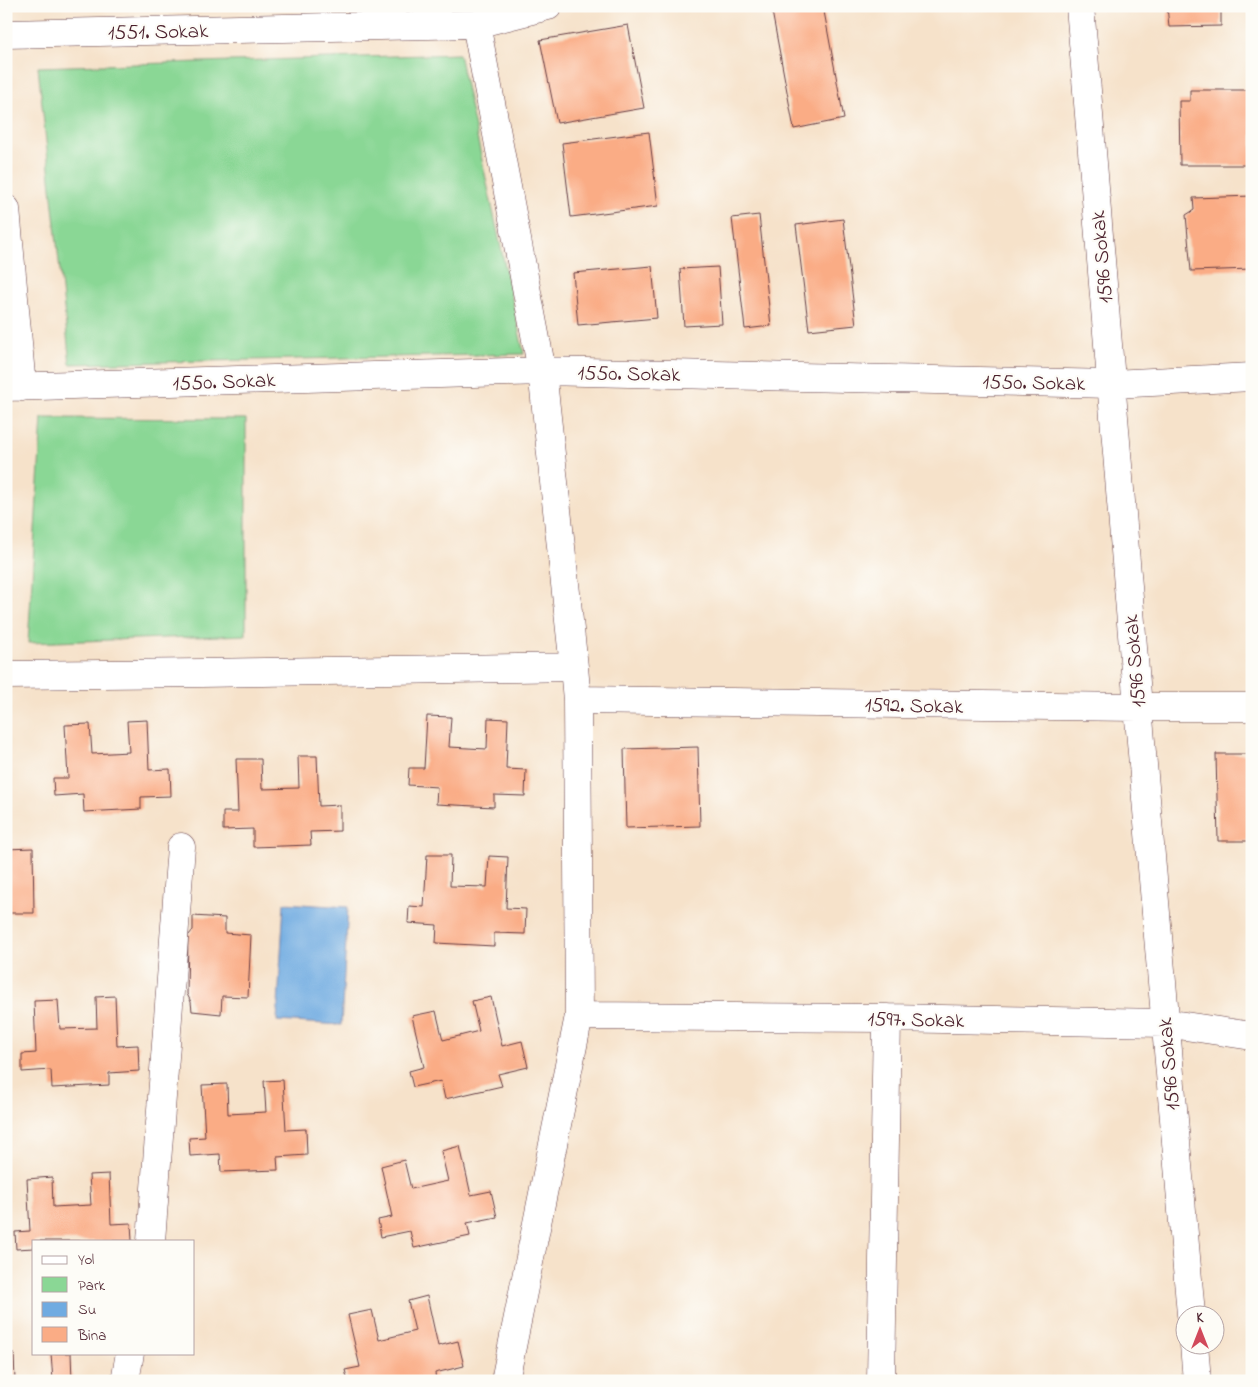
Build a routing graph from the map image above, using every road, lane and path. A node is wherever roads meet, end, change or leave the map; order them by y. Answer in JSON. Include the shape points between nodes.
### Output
{"nodes":[{"id":1,"x":548,"y":6,"type":"edge"},
{"id":2,"x":1080,"y":6,"type":"edge"},
{"id":3,"x":476,"y":24,"type":"junction"},
{"id":4,"x":6,"y":34,"type":"edge"},
{"id":5,"x":6,"y":209,"type":"edge"},
{"id":6,"x":542,"y":371,"type":"junction"},
{"id":7,"x":1252,"y":377,"type":"edge"},
{"id":8,"x":1112,"y":384,"type":"junction"},
{"id":9,"x":14,"y":387,"type":"edge"},
{"id":10,"x":574,"y":667,"type":"junction"},
{"id":11,"x":6,"y":675,"type":"edge"},
{"id":12,"x":577,"y":700,"type":"junction"},
{"id":13,"x":1138,"y":707,"type":"junction"},
{"id":14,"x":1252,"y":707,"type":"edge"},
{"id":15,"x":181,"y":847,"type":"dead end"},
{"id":16,"x":579,"y":1016,"type":"junction"},
{"id":17,"x":887,"y":1018,"type":"junction"},
{"id":18,"x":1165,"y":1023,"type":"junction"},
{"id":19,"x":1252,"y":1036,"type":"edge"},
{"id":20,"x":151,"y":1240,"type":"edge"},
{"id":21,"x":1190,"y":1304,"type":"edge"},
{"id":22,"x":130,"y":1354,"type":"edge"},
{"id":23,"x":1195,"y":1354,"type":"edge"},
{"id":24,"x":125,"y":1381,"type":"edge"},
{"id":25,"x":505,"y":1381,"type":"edge"},
{"id":26,"x":881,"y":1381,"type":"edge"},
{"id":27,"x":1198,"y":1381,"type":"edge"}],
"edges":[{"from":1,"to":3,"type":"street","name":"1551. Sokak"},
{"from":2,"to":8,"type":"street","name":"1596 Sokak"},
{"from":3,"to":4,"type":"street","name":"1551. Sokak"},
{"from":3,"to":6,"type":"street"},
{"from":5,"to":9,"type":"street"},
{"from":6,"to":8,"type":"street","name":"1550. Sokak"},
{"from":6,"to":9,"type":"street","name":"1550. Sokak"},
{"from":6,"to":10,"type":"street"},
{"from":7,"to":8,"type":"street","name":"1550. Sokak"},
{"from":8,"to":13,"type":"street","name":"1596 Sokak"},
{"from":10,"to":11,"type":"street"},
{"from":10,"to":12,"type":"street"},
{"from":12,"to":13,"type":"street","name":"1592. Sokak"},
{"from":12,"to":16,"type":"street"},
{"from":13,"to":14,"type":"street","name":"1592. Sokak"},
{"from":13,"to":18,"type":"street","name":"1596 Sokak"},
{"from":15,"to":20,"type":"street"},
{"from":16,"to":17,"type":"street","name":"1597. Sokak"},
{"from":16,"to":25,"type":"street"},
{"from":17,"to":18,"type":"street","name":"1597. Sokak"},
{"from":17,"to":26,"type":"street"},
{"from":18,"to":19,"type":"street","name":"1597. Sokak"},
{"from":18,"to":21,"type":"street","name":"1596 Sokak"},
{"from":22,"to":24,"type":"street"},
{"from":23,"to":27,"type":"street"}]}
